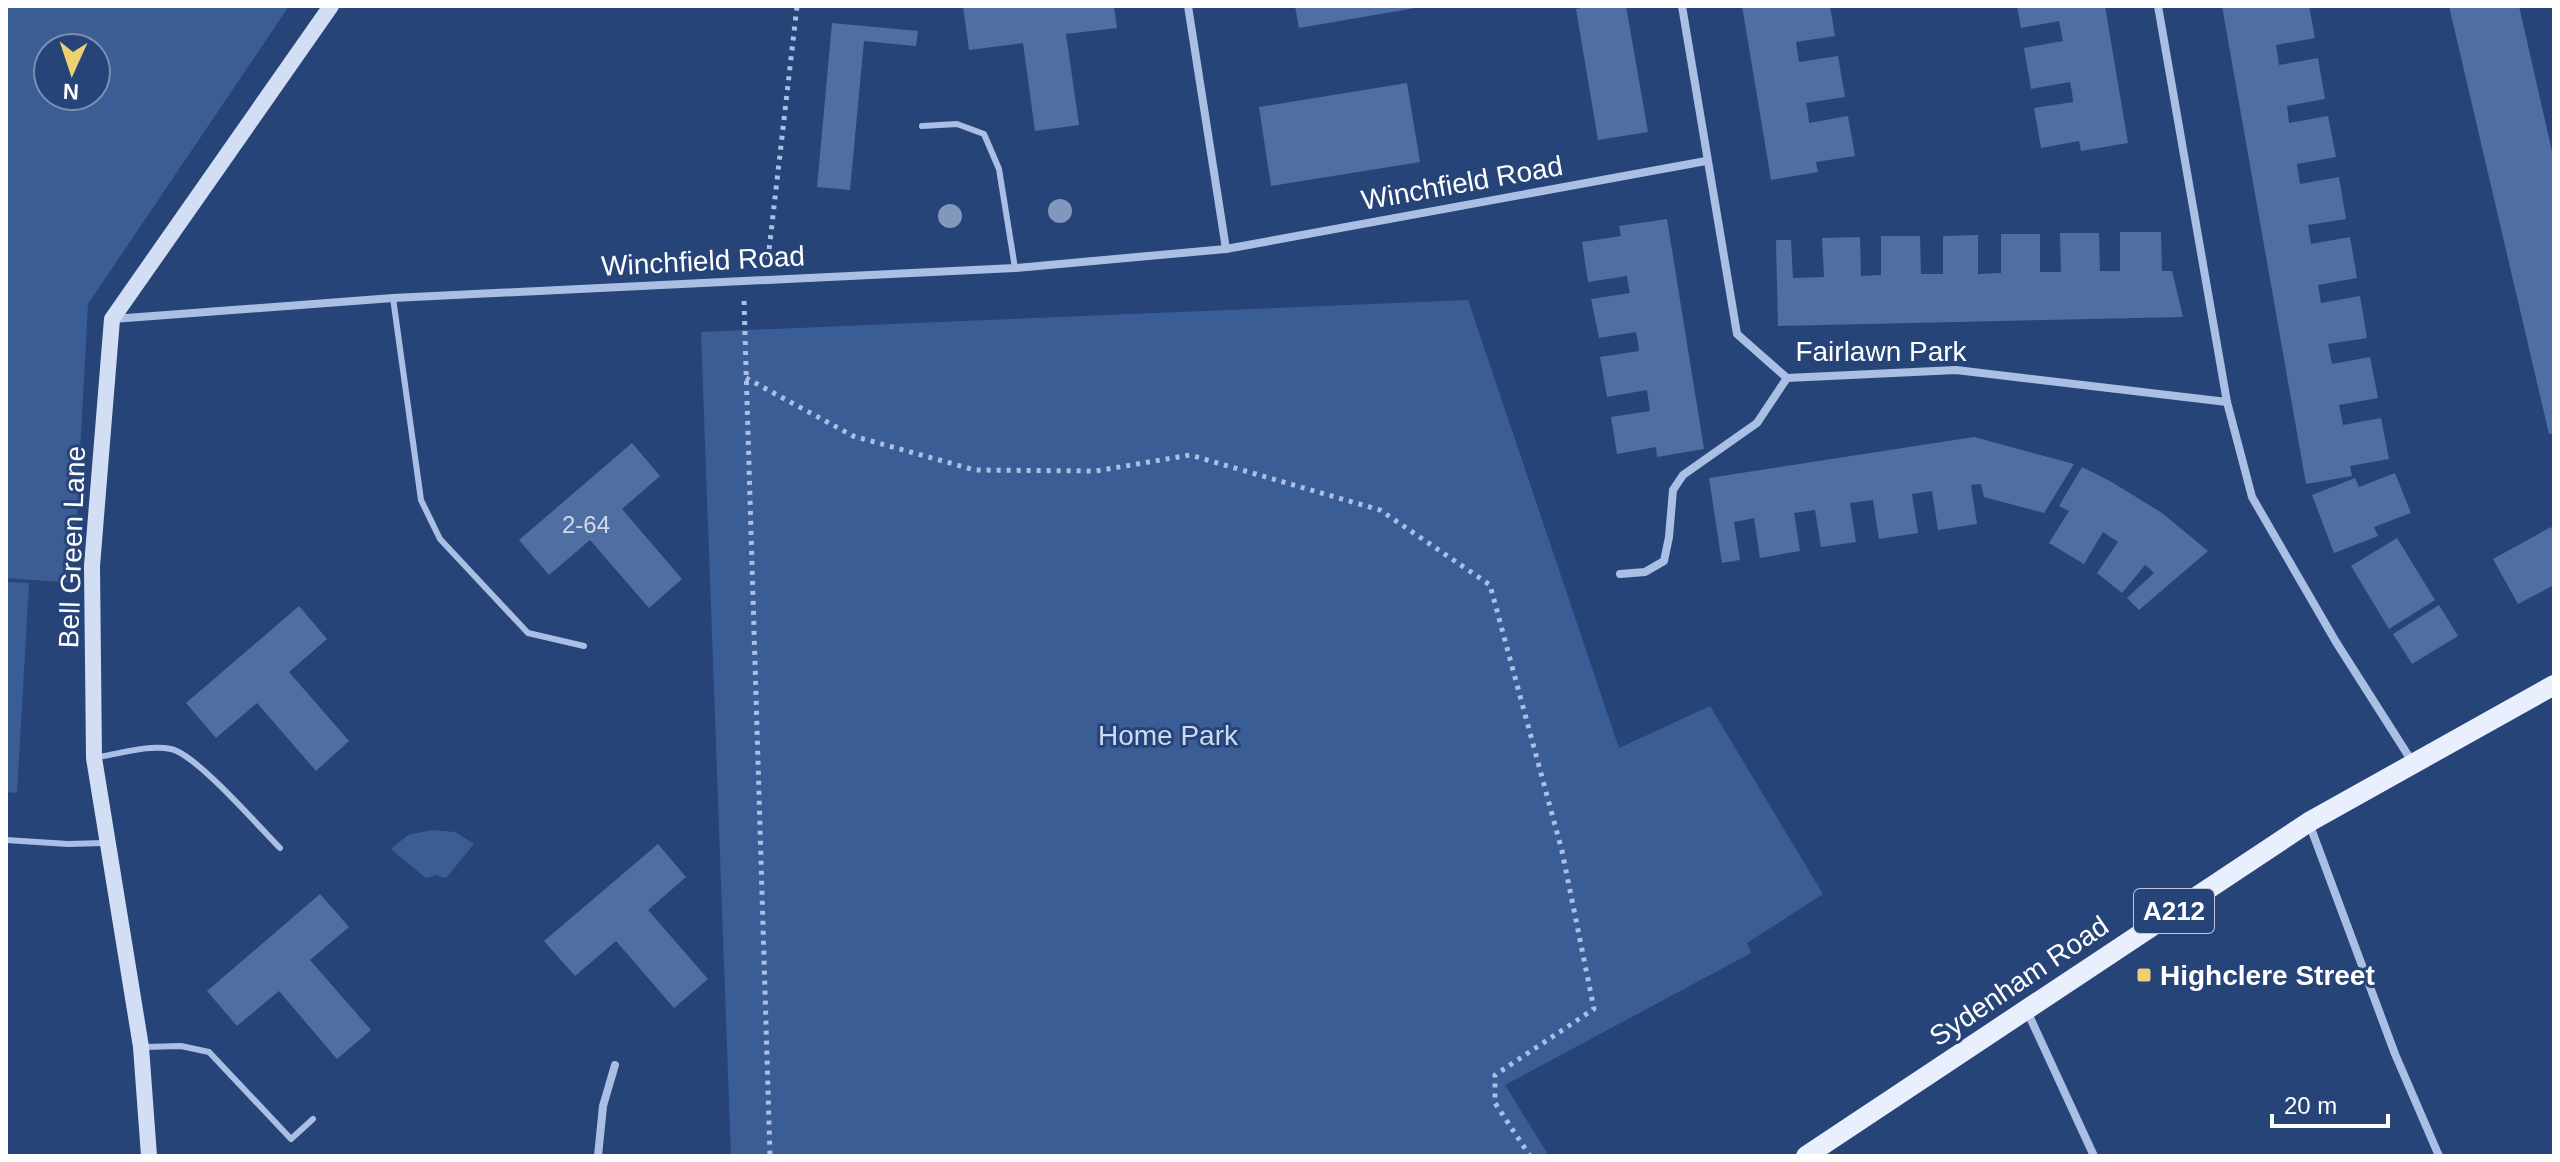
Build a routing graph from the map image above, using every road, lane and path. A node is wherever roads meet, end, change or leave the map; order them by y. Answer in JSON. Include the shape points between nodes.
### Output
{"nodes":[{"id":1,"x":331,"y":6,"type":"edge"},
{"id":2,"x":797,"y":6,"type":"edge"},
{"id":3,"x":1188,"y":6,"type":"edge"},
{"id":4,"x":1682,"y":6,"type":"edge"},
{"id":5,"x":2158,"y":6,"type":"edge"},
{"id":6,"x":922,"y":126,"type":"dead end"},
{"id":7,"x":1706,"y":161,"type":"junction"},
{"id":8,"x":1226,"y":249,"type":"junction"},
{"id":9,"x":1015,"y":268,"type":"junction"},
{"id":10,"x":766,"y":280,"type":"junction"},
{"id":11,"x":743,"y":281,"type":"junction"},
{"id":12,"x":393,"y":298,"type":"junction"},
{"id":13,"x":112,"y":319,"type":"junction"},
{"id":14,"x":746,"y":378,"type":"junction"},
{"id":15,"x":1787,"y":378,"type":"junction"},
{"id":16,"x":2227,"y":402,"type":"junction"},
{"id":17,"x":1620,"y":574,"type":"dead end"},
{"id":18,"x":584,"y":646,"type":"dead end"},
{"id":19,"x":2554,"y":685,"type":"edge"},
{"id":20,"x":94,"y":758,"type":"junction"},
{"id":21,"x":2413,"y":763,"type":"junction"},
{"id":22,"x":2309,"y":822,"type":"junction"},
{"id":23,"x":6,"y":840,"type":"edge"},
{"id":24,"x":108,"y":843,"type":"junction"},
{"id":25,"x":280,"y":848,"type":"dead end"},
{"id":26,"x":2026,"y":1009,"type":"junction"},
{"id":27,"x":141,"y":1047,"type":"junction"},
{"id":28,"x":615,"y":1065,"type":"dead end"},
{"id":29,"x":313,"y":1119,"type":"dead end"},
{"id":30,"x":149,"y":1156,"type":"edge"},
{"id":31,"x":598,"y":1156,"type":"edge"},
{"id":32,"x":770,"y":1156,"type":"edge"},
{"id":33,"x":1530,"y":1156,"type":"edge"},
{"id":34,"x":1806,"y":1156,"type":"edge"},
{"id":35,"x":2094,"y":1156,"type":"edge"},
{"id":36,"x":2439,"y":1156,"type":"edge"}],
"edges":[{"from":1,"to":13,"type":"street"},
{"from":2,"to":10,"type":"path"},
{"from":3,"to":8,"type":"street"},
{"from":4,"to":7,"type":"street","name":"Fairlawn Park"},
{"from":5,"to":16,"type":"street"},
{"from":6,"to":9,"type":"lane","via":[[957,124],[984,134],[999,169]]},
{"from":7,"to":8,"type":"street","name":"Winchfield Road"},
{"from":7,"to":15,"type":"street","name":"Fairlawn Park","via":[[1737,334]]},
{"from":8,"to":9,"type":"street","name":"Winchfield Road"},
{"from":9,"to":10,"type":"street","name":"Winchfield Road"},
{"from":10,"to":11,"type":"street","name":"Winchfield Road"},
{"from":11,"to":12,"type":"street","name":"Winchfield Road"},
{"from":11,"to":14,"type":"path"},
{"from":12,"to":13,"type":"street","name":"Winchfield Road"},
{"from":12,"to":18,"type":"lane","via":[[421,500],[440,539],[528,633]]},
{"from":13,"to":20,"type":"street","name":"Bell Green Lane","via":[[92,566]]},
{"from":14,"to":32,"type":"path"},
{"from":14,"to":33,"type":"path","via":[[853,436],[975,470],[1096,471],[1190,455],[1380,510],[1490,585],[1562,851],[1594,1009],[1495,1075],[1495,1103]]},
{"from":15,"to":16,"type":"street","name":"Fairlawn Park","via":[[1956,370]]},
{"from":15,"to":17,"type":"street","via":[[1757,423],[1683,475],[1673,490],[1664,561],[1645,572]]},
{"from":16,"to":21,"type":"street","via":[[2252,497]]},
{"from":19,"to":21,"type":"main road","name":"Sydenham Road","number":"A212"},
{"from":20,"to":24,"type":"street","name":"Bell Green Lane"},
{"from":20,"to":25,"type":"lane","via":[[172,749],[191,759]]},
{"from":21,"to":22,"type":"main road","name":"Sydenham Road","number":"A212"},
{"from":22,"to":26,"type":"main road","name":"Sydenham Road","number":"A212"},
{"from":22,"to":36,"type":"street","via":[[2395,1054]]},
{"from":23,"to":24,"type":"lane"},
{"from":24,"to":27,"type":"street","name":"Bell Green Lane"},
{"from":26,"to":34,"type":"main road","name":"Sydenham Road","number":"A212"},
{"from":26,"to":35,"type":"street"},
{"from":27,"to":29,"type":"lane","via":[[209,1052],[291,1139]]},
{"from":27,"to":30,"type":"street","name":"Bell Green Lane"},
{"from":28,"to":31,"type":"street","via":[[603,1106]]}]}
